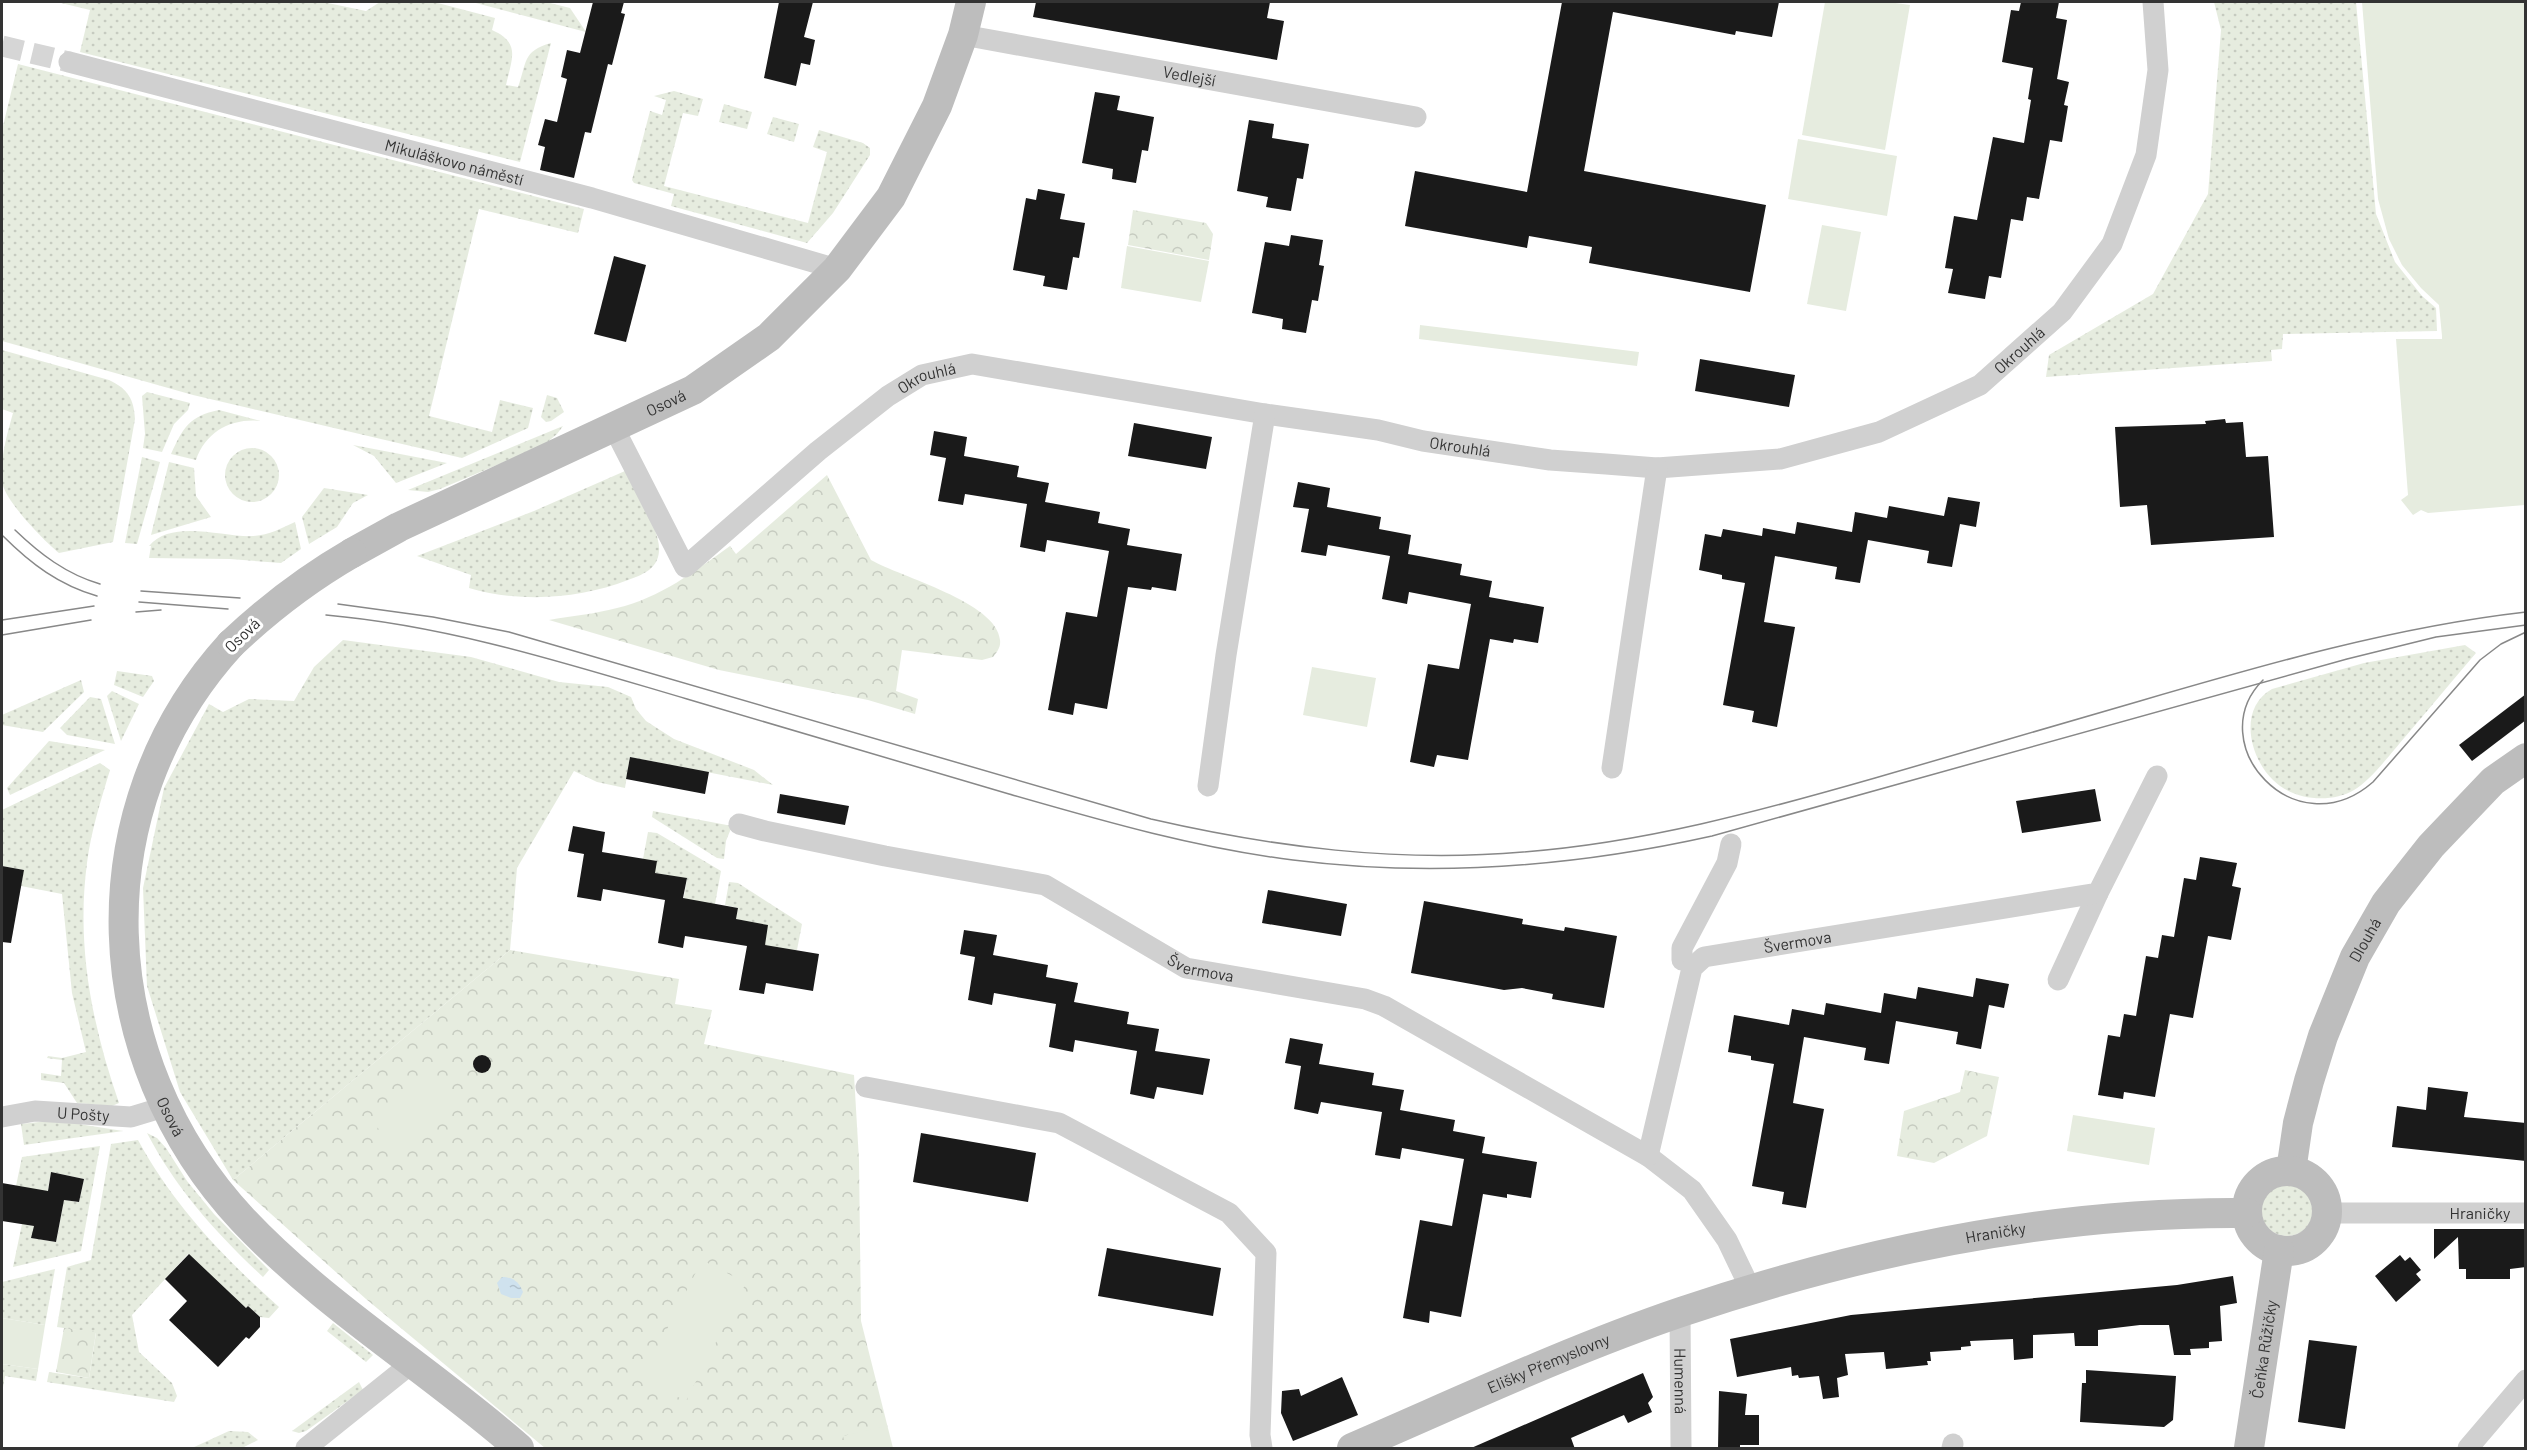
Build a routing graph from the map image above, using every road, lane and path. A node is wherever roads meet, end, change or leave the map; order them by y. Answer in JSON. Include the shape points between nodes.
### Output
{"nodes":[{"id":1,"x":971,"y":2,"type":"edge"},
{"id":2,"x":2153,"y":2,"type":"edge"},
{"id":3,"x":963,"y":35,"type":"junction"},
{"id":4,"x":69,"y":62,"type":"tunnel mouth"},
{"id":5,"x":1416,"y":117,"type":"dead end"},
{"id":6,"x":837,"y":269,"type":"junction"},
{"id":7,"x":1265,"y":414,"type":"junction"},
{"id":8,"x":614,"y":428,"type":"junction"},
{"id":9,"x":1657,"y":468,"type":"junction"},
{"id":10,"x":2526,"y":758,"type":"edge"},
{"id":11,"x":1612,"y":768,"type":"dead end"},
{"id":12,"x":2157,"y":776,"type":"dead end"},
{"id":13,"x":1208,"y":786,"type":"dead end"},
{"id":14,"x":739,"y":824,"type":"dead end"},
{"id":15,"x":1731,"y":844,"type":"dead end"},
{"id":16,"x":2098,"y":893,"type":"junction"},
{"id":17,"x":1682,"y":960,"type":"dead end"},
{"id":18,"x":2058,"y":980,"type":"dead end"},
{"id":19,"x":866,"y":1087,"type":"dead end"},
{"id":20,"x":164,"y":1107,"type":"junction"},
{"id":21,"x":2,"y":1117,"type":"edge"},
{"id":22,"x":1648,"y":1156,"type":"junction"},
{"id":23,"x":2291,"y":1171,"type":"junction"},
{"id":24,"x":2247,"y":1213,"type":"junction"},
{"id":25,"x":2327,"y":1213,"type":"junction"},
{"id":26,"x":2526,"y":1213,"type":"edge"},
{"id":27,"x":2279,"y":1250,"type":"junction"},
{"id":28,"x":1750,"y":1290,"type":"junction"},
{"id":29,"x":1680,"y":1312,"type":"junction"},
{"id":30,"x":412,"y":1363,"type":"junction"},
{"id":31,"x":2526,"y":1380,"type":"edge"},
{"id":32,"x":306,"y":1449,"type":"edge"},
{"id":33,"x":519,"y":1449,"type":"edge"},
{"id":34,"x":1262,"y":1449,"type":"edge"},
{"id":35,"x":1352,"y":1449,"type":"edge"},
{"id":36,"x":1681,"y":1449,"type":"edge"},
{"id":37,"x":2249,"y":1449,"type":"edge"},
{"id":38,"x":2468,"y":1449,"type":"edge"}],
"edges":[{"from":1,"to":3,"type":"street","name":"Osová"},
{"from":2,"to":9,"type":"street","name":"Okrouhlá","via":[[2158,70],[2146,155],[2112,244],[2062,312],[1980,385],[1880,432],[1780,459]]},
{"from":3,"to":5,"type":"street","name":"Vedlejší"},
{"from":3,"to":6,"type":"street","name":"Osová","via":[[937,106],[891,197]]},
{"from":4,"to":6,"type":"street","name":"Mikuláškovo náměstí","via":[[435,156]]},
{"from":6,"to":8,"type":"street","name":"Osová","via":[[769,338],[693,390]]},
{"from":7,"to":8,"type":"street","name":"Okrouhlá","via":[[972,364],[922,375],[888,396],[818,451],[685,567]]},
{"from":7,"to":9,"type":"street","name":"Okrouhlá","via":[[1550,460]]},
{"from":7,"to":13,"type":"street"},
{"from":8,"to":20,"type":"street","name":"Osová","bridge":true,"via":[[399,527],[316,574],[259,618],[211,666],[168,734],[141,801],[128,849],[123,948],[146,1062]]},
{"from":9,"to":11,"type":"street"},
{"from":10,"to":23,"type":"street","name":"Dlouhá","via":[[2493,781],[2431,846],[2386,903],[2360,949],[2323,1036],[2298,1123]]},
{"from":12,"to":16,"type":"street"},
{"from":14,"to":22,"type":"street","name":"Švermova","via":[[1045,885],[1186,968],[1365,999],[1384,1006]]},
{"from":15,"to":17,"type":"street","via":[[1727,863],[1682,948]]},
{"from":16,"to":18,"type":"street"},
{"from":16,"to":22,"type":"street","name":"Švermova","via":[[1704,957],[1692,968]]},
{"from":19,"to":34,"type":"street","via":[[1059,1123],[1229,1213],[1266,1253]]},
{"from":20,"to":21,"type":"street","name":"U Pošty","via":[[131,1117],[35,1111]]},
{"from":20,"to":30,"type":"street","name":"Osová","via":[[201,1167],[241,1218],[291,1268]]},
{"from":22,"to":28,"type":"street","name":"Švermova","via":[[1692,1190],[1727,1240]]},
{"from":23,"to":24,"type":"street","via":[[2280,1171],[2260,1182],[2252,1191]]},
{"from":23,"to":25,"type":"street","via":[[2311,1178],[2318,1186],[2324,1194]]},
{"from":24,"to":27,"type":"street","via":[[2257,1237]]},
{"from":24,"to":28,"type":"street","name":"Hraničky","via":[[2151,1214],[1994,1232],[1908,1247]]},
{"from":25,"to":26,"type":"street","name":"Hraničky"},
{"from":25,"to":27,"type":"street","via":[[2322,1230],[2311,1243],[2296,1250]]},
{"from":27,"to":37,"type":"street","name":"Čeňka Růžičky"},
{"from":28,"to":29,"type":"street","name":"Elišky Přemyslovny"},
{"from":29,"to":35,"type":"street","name":"Elišky Přemyslovny","via":[[1539,1367]]},
{"from":29,"to":36,"type":"street","name":"Humenná"},
{"from":30,"to":32,"type":"street"},
{"from":30,"to":33,"type":"street","name":"Osová"},
{"from":31,"to":38,"type":"street"}]}
